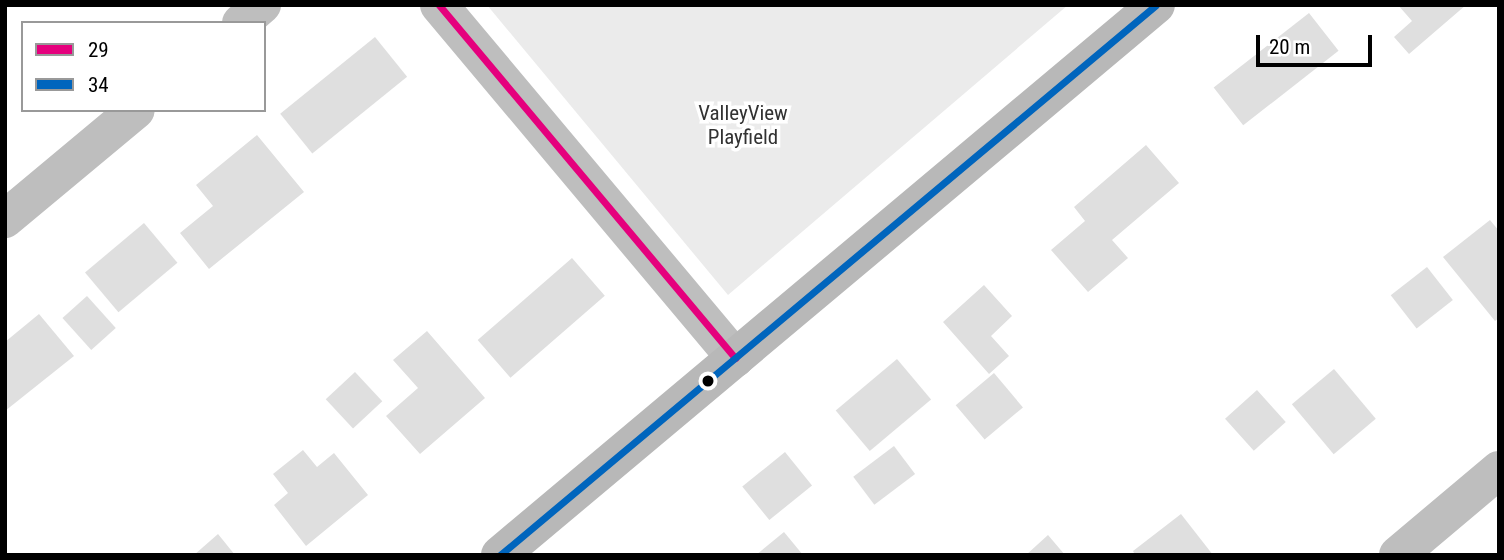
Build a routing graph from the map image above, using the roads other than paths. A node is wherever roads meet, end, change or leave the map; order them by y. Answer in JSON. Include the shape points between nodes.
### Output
{"nodes":[{"id":1,"x":262,"y":5,"type":"edge"},
{"id":2,"x":439,"y":5,"type":"edge"},
{"id":3,"x":1156,"y":5,"type":"edge"},
{"id":4,"x":243,"y":21,"type":"edge"},
{"id":5,"x":134,"y":112,"type":"edge"},
{"id":6,"x":5,"y":219,"type":"edge"},
{"id":7,"x":735,"y":358,"type":"junction"},
{"id":8,"x":1499,"y":470,"type":"edge"},
{"id":9,"x":500,"y":555,"type":"edge"},
{"id":10,"x":1398,"y":555,"type":"edge"}],
"edges":[{"from":1,"to":4,"type":"street"},
{"from":2,"to":7,"type":"street"},
{"from":3,"to":7,"type":"main road"},
{"from":5,"to":6,"type":"street"},
{"from":7,"to":9,"type":"main road"},
{"from":8,"to":10,"type":"street"}]}
